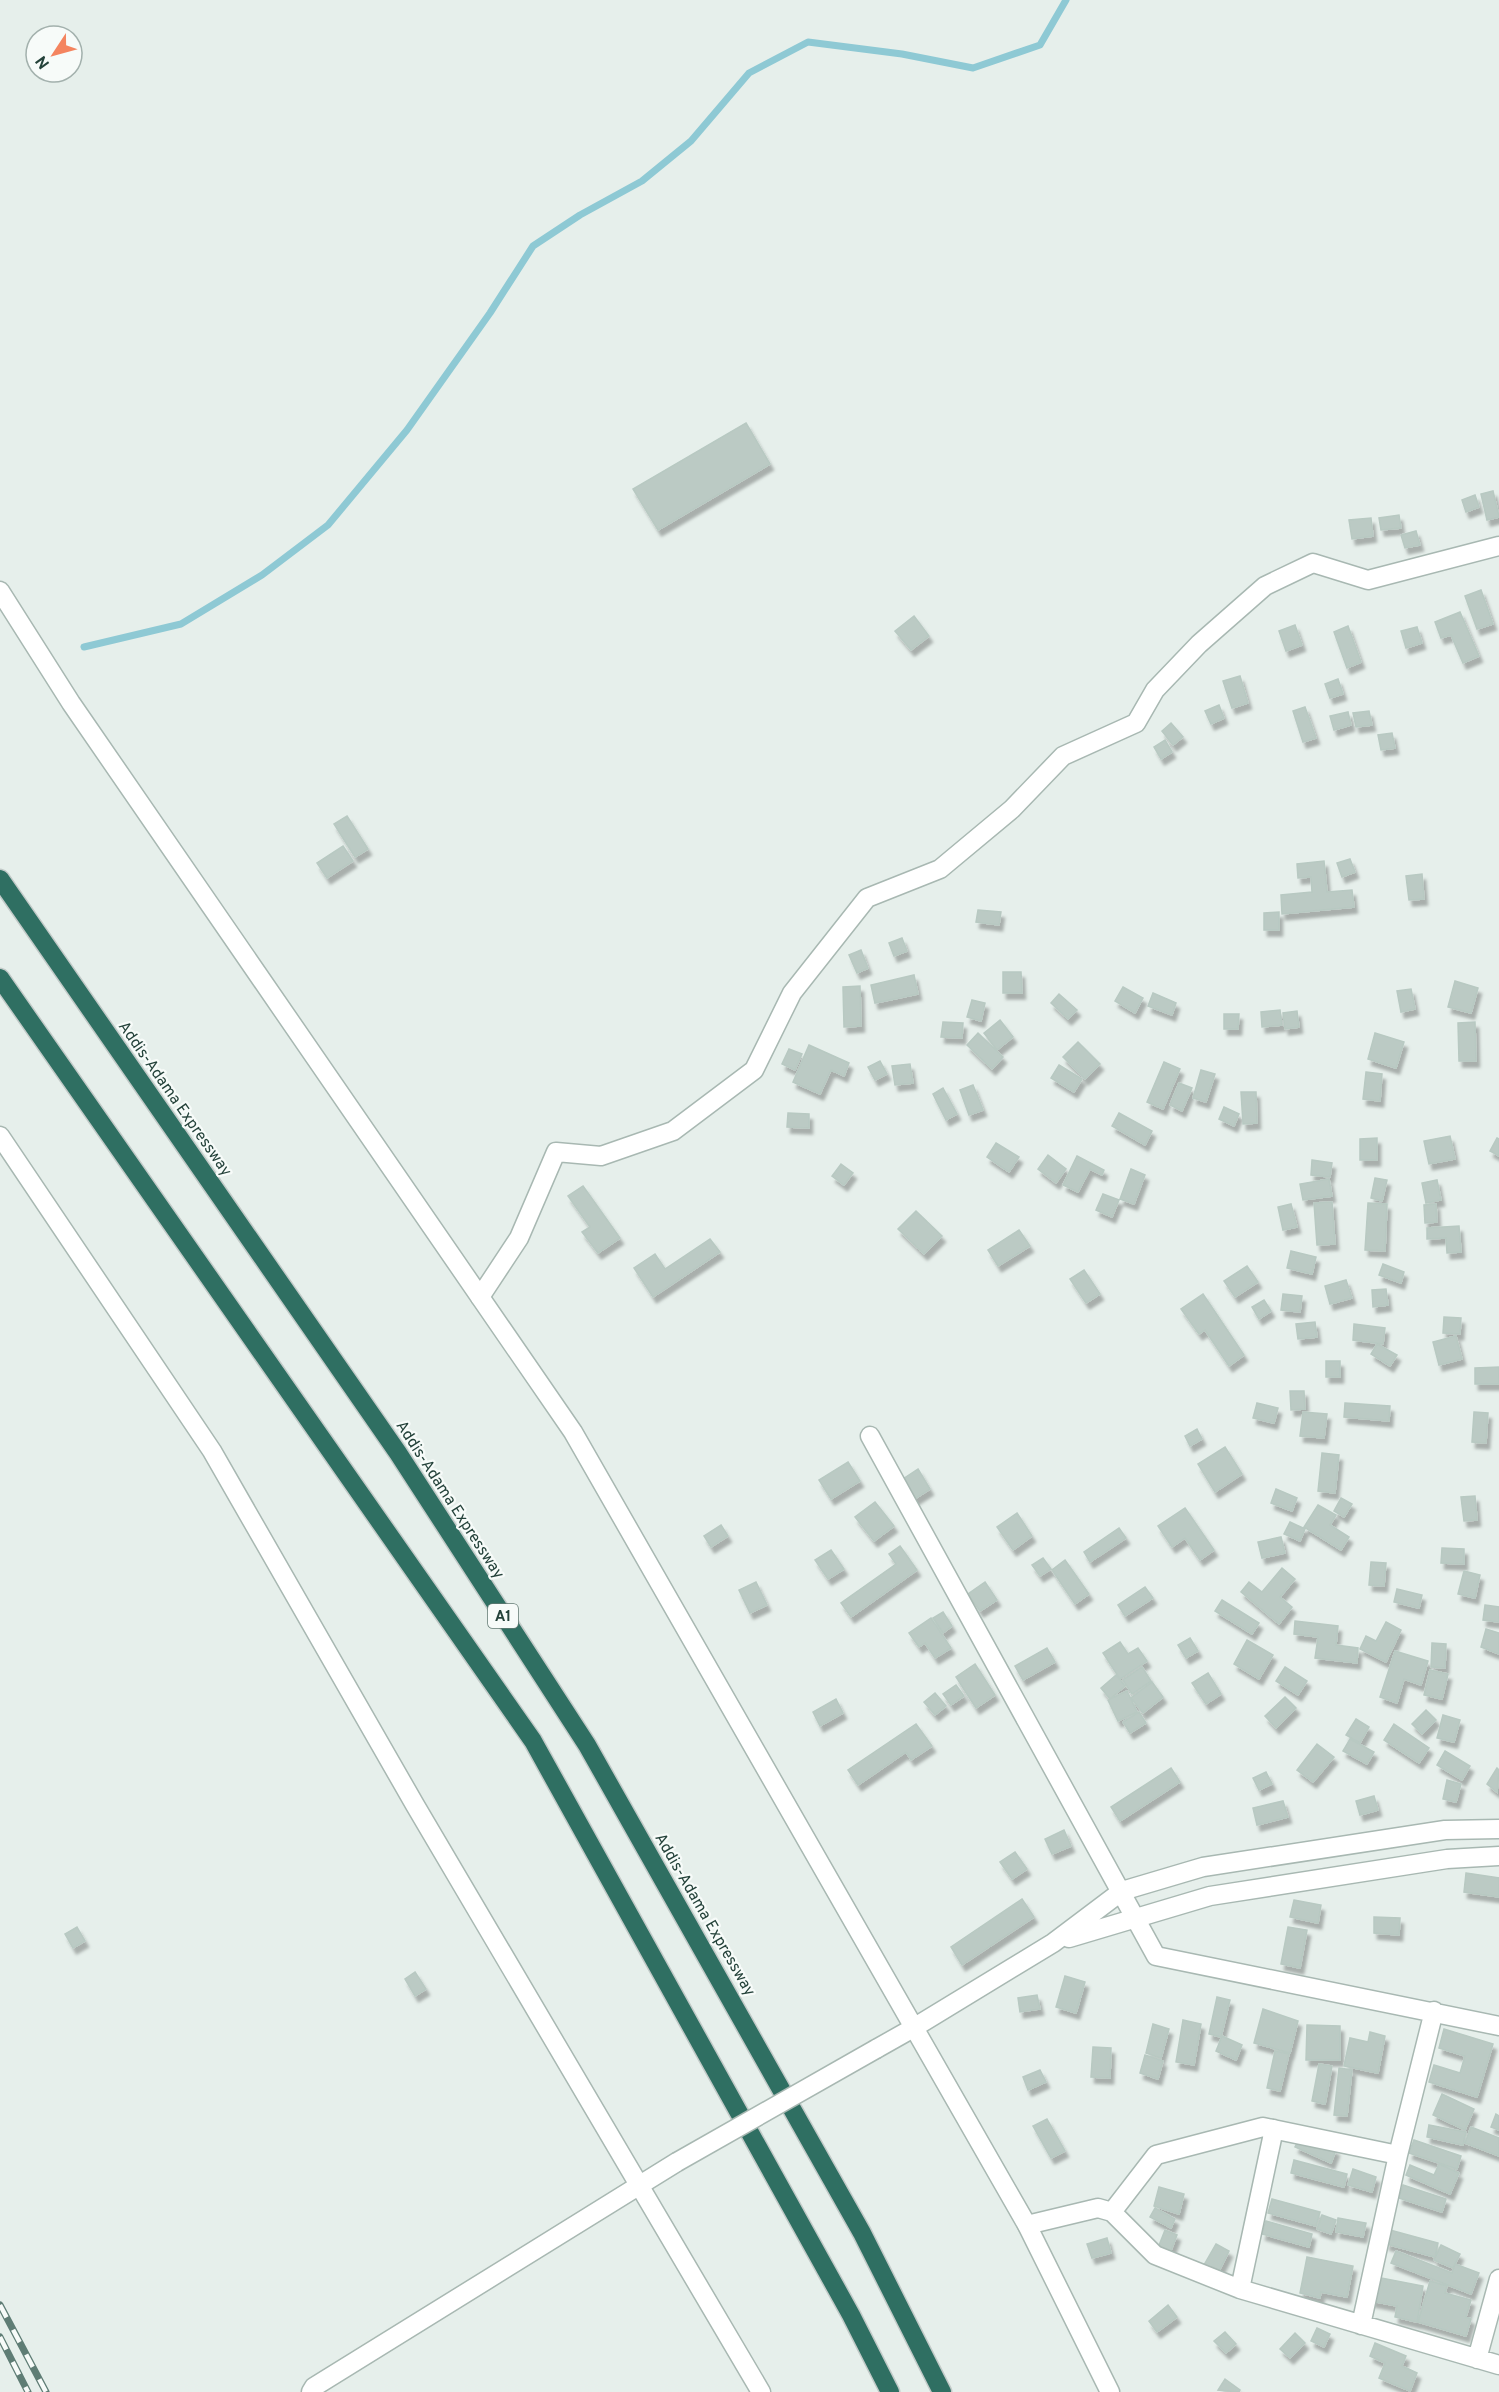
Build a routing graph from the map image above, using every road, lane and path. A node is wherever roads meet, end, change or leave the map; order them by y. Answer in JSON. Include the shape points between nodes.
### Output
{"nodes":[{"id":1,"x":1499,"y":546,"type":"edge"},
{"id":2,"x":0,"y":591,"type":"edge"},
{"id":3,"x":0,"y":879,"type":"edge"},
{"id":4,"x":0,"y":978,"type":"edge"},
{"id":5,"x":0,"y":1136,"type":"edge"},
{"id":6,"x":480,"y":1297,"type":"junction"},
{"id":7,"x":870,"y":1436,"type":"dead end"},
{"id":8,"x":1499,"y":1829,"type":"edge"},
{"id":9,"x":1499,"y":1856,"type":"edge"},
{"id":10,"x":1122,"y":1892,"type":"junction"},
{"id":11,"x":1133,"y":1916,"type":"junction"},
{"id":12,"x":1053,"y":1943,"type":"junction"},
{"id":13,"x":1434,"y":2011,"type":"junction"},
{"id":14,"x":1499,"y":2026,"type":"edge"},
{"id":15,"x":915,"y":2027,"type":"junction"},
{"id":16,"x":1274,"y":2129,"type":"junction"},
{"id":17,"x":1398,"y":2155,"type":"junction"},
{"id":18,"x":638,"y":2184,"type":"junction"},
{"id":19,"x":1112,"y":2212,"type":"junction"},
{"id":20,"x":1027,"y":2225,"type":"junction"},
{"id":21,"x":1499,"y":2279,"type":"edge"},
{"id":22,"x":1240,"y":2289,"type":"junction"},
{"id":23,"x":1361,"y":2325,"type":"junction"},
{"id":24,"x":1477,"y":2359,"type":"junction"},
{"id":25,"x":1499,"y":2365,"type":"edge"},
{"id":26,"x":311,"y":2392,"type":"edge"},
{"id":27,"x":761,"y":2392,"type":"edge"},
{"id":28,"x":890,"y":2392,"type":"edge"},
{"id":29,"x":942,"y":2392,"type":"edge"},
{"id":30,"x":1110,"y":2392,"type":"edge"}],
"edges":[{"from":1,"to":6,"type":"street","via":[[1368,580],[1313,563],[1265,586],[1155,690],[1136,723],[1063,756],[1012,809],[940,869],[867,898],[792,993],[754,1070],[673,1131],[601,1156],[556,1152],[519,1238]]},
{"from":2,"to":6,"type":"street","via":[[71,703]]},
{"from":3,"to":29,"type":"highway","name":"Addis-Adama Expressway","number":"A1","via":[[398,1453],[587,1745],[862,2233]]},
{"from":4,"to":28,"type":"highway","via":[[533,1741]]},
{"from":5,"to":18,"type":"street","via":[[212,1451]]},
{"from":6,"to":15,"type":"street","via":[[573,1432]]},
{"from":7,"to":10,"type":"street"},
{"from":8,"to":10,"type":"street","via":[[1445,1830],[1203,1867]]},
{"from":9,"to":11,"type":"street","via":[[1447,1859],[1210,1896]]},
{"from":10,"to":11,"type":"street"},
{"from":10,"to":12,"type":"street"},
{"from":11,"to":12,"type":"street"},
{"from":11,"to":13,"type":"street","via":[[1156,1956]]},
{"from":12,"to":15,"type":"street"},
{"from":13,"to":14,"type":"street"},
{"from":13,"to":17,"type":"street"},
{"from":15,"to":18,"type":"street","bridge":true},
{"from":15,"to":20,"type":"street"},
{"from":16,"to":17,"type":"street"},
{"from":16,"to":19,"type":"street","via":[[1263,2127],[1156,2155]]},
{"from":16,"to":22,"type":"street"},
{"from":17,"to":23,"type":"street"},
{"from":18,"to":26,"type":"street"},
{"from":18,"to":27,"type":"street"},
{"from":19,"to":20,"type":"street","via":[[1098,2208]]},
{"from":19,"to":22,"type":"street","via":[[1155,2255]]},
{"from":20,"to":30,"type":"street"},
{"from":21,"to":24,"type":"street"},
{"from":22,"to":23,"type":"street"},
{"from":23,"to":24,"type":"street"},
{"from":24,"to":25,"type":"street"}]}
